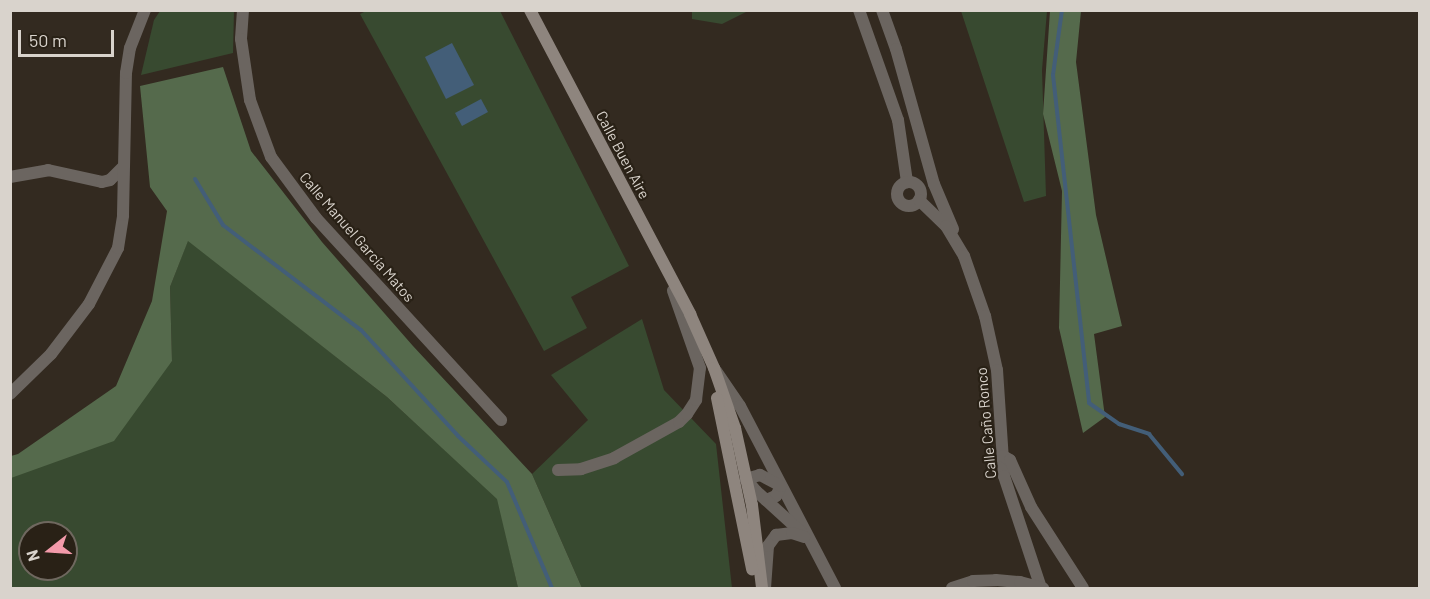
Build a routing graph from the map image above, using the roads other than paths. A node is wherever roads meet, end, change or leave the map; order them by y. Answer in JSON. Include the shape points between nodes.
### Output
{"nodes":[{"id":1,"x":145,"y":10,"type":"edge"},
{"id":2,"x":243,"y":10,"type":"edge"},
{"id":3,"x":530,"y":10,"type":"edge"},
{"id":4,"x":859,"y":10,"type":"edge"},
{"id":5,"x":882,"y":10,"type":"edge"},
{"id":6,"x":122,"y":168,"type":"junction"},
{"id":7,"x":10,"y":177,"type":"edge"},
{"id":8,"x":907,"y":182,"type":"junction"},
{"id":9,"x":919,"y":201,"type":"junction"},
{"id":10,"x":964,"y":256,"type":"junction"},
{"id":11,"x":662,"y":261,"type":"junction"},
{"id":12,"x":690,"y":314,"type":"junction"},
{"id":13,"x":714,"y":368,"type":"junction"},
{"id":14,"x":10,"y":394,"type":"edge"},
{"id":15,"x":501,"y":420,"type":"dead end"},
{"id":16,"x":1002,"y":456,"type":"junction"},
{"id":17,"x":558,"y":470,"type":"dead end"},
{"id":18,"x":746,"y":479,"type":"junction"},
{"id":19,"x":781,"y":486,"type":"junction"},
{"id":20,"x":766,"y":500,"type":"junction"},
{"id":21,"x":808,"y":539,"type":"junction"},
{"id":22,"x":755,"y":588,"type":"edge"},
{"id":23,"x":764,"y":588,"type":"edge"},
{"id":24,"x":835,"y":588,"type":"edge"},
{"id":25,"x":952,"y":588,"type":"edge"},
{"id":26,"x":1042,"y":588,"type":"edge"},
{"id":27,"x":1083,"y":588,"type":"edge"}],
"edges":[{"from":1,"to":6,"type":"street","via":[[127,65]]},
{"from":2,"to":15,"type":"street","name":"Calle Manuel García Matos","via":[[241,39],[248,90],[271,157],[316,218]]},
{"from":3,"to":11,"type":"main road","name":"Calle Buen Aire"},
{"from":4,"to":8,"type":"street","via":[[898,120]]},
{"from":5,"to":10,"type":"street","name":"Calle Caño Ronco","via":[[934,183]]},
{"from":6,"to":7,"type":"street","via":[[102,182],[48,170]]},
{"from":6,"to":14,"type":"street","via":[[123,215],[118,248],[89,304],[51,354]]},
{"from":8,"to":9,"type":"street","via":[[918,185]]},
{"from":8,"to":9,"type":"street","via":[[898,189],[899,200],[909,206]]},
{"from":9,"to":10,"type":"street","name":"Calle Caño Ronco","via":[[946,226]]},
{"from":10,"to":16,"type":"street","name":"Calle Caño Ronco","via":[[992,341]]},
{"from":11,"to":12,"type":"main road","name":"Calle Buen Aire"},
{"from":11,"to":17,"type":"street","via":[[697,356],[700,381],[696,400],[679,422],[614,458],[580,469]]},
{"from":12,"to":13,"type":"main road"},
{"from":12,"to":22,"type":"main road","via":[[720,405]]},
{"from":13,"to":18,"type":"main road","via":[[735,428]]},
{"from":13,"to":19,"type":"street","via":[[740,406]]},
{"from":16,"to":26,"type":"street","name":"Calle Caño Ronco","via":[[1010,496]]},
{"from":16,"to":27,"type":"street","via":[[1010,460],[1028,502]]},
{"from":18,"to":19,"type":"street","via":[[760,475]]},
{"from":18,"to":20,"type":"street"},
{"from":18,"to":23,"type":"main road"},
{"from":19,"to":20,"type":"street","via":[[776,496]]},
{"from":19,"to":21,"type":"street"},
{"from":20,"to":21,"type":"street"},
{"from":21,"to":23,"type":"street","via":[[792,533],[776,535],[768,546]]},
{"from":21,"to":24,"type":"street"},
{"from":25,"to":26,"type":"street","via":[[996,580]]}]}
